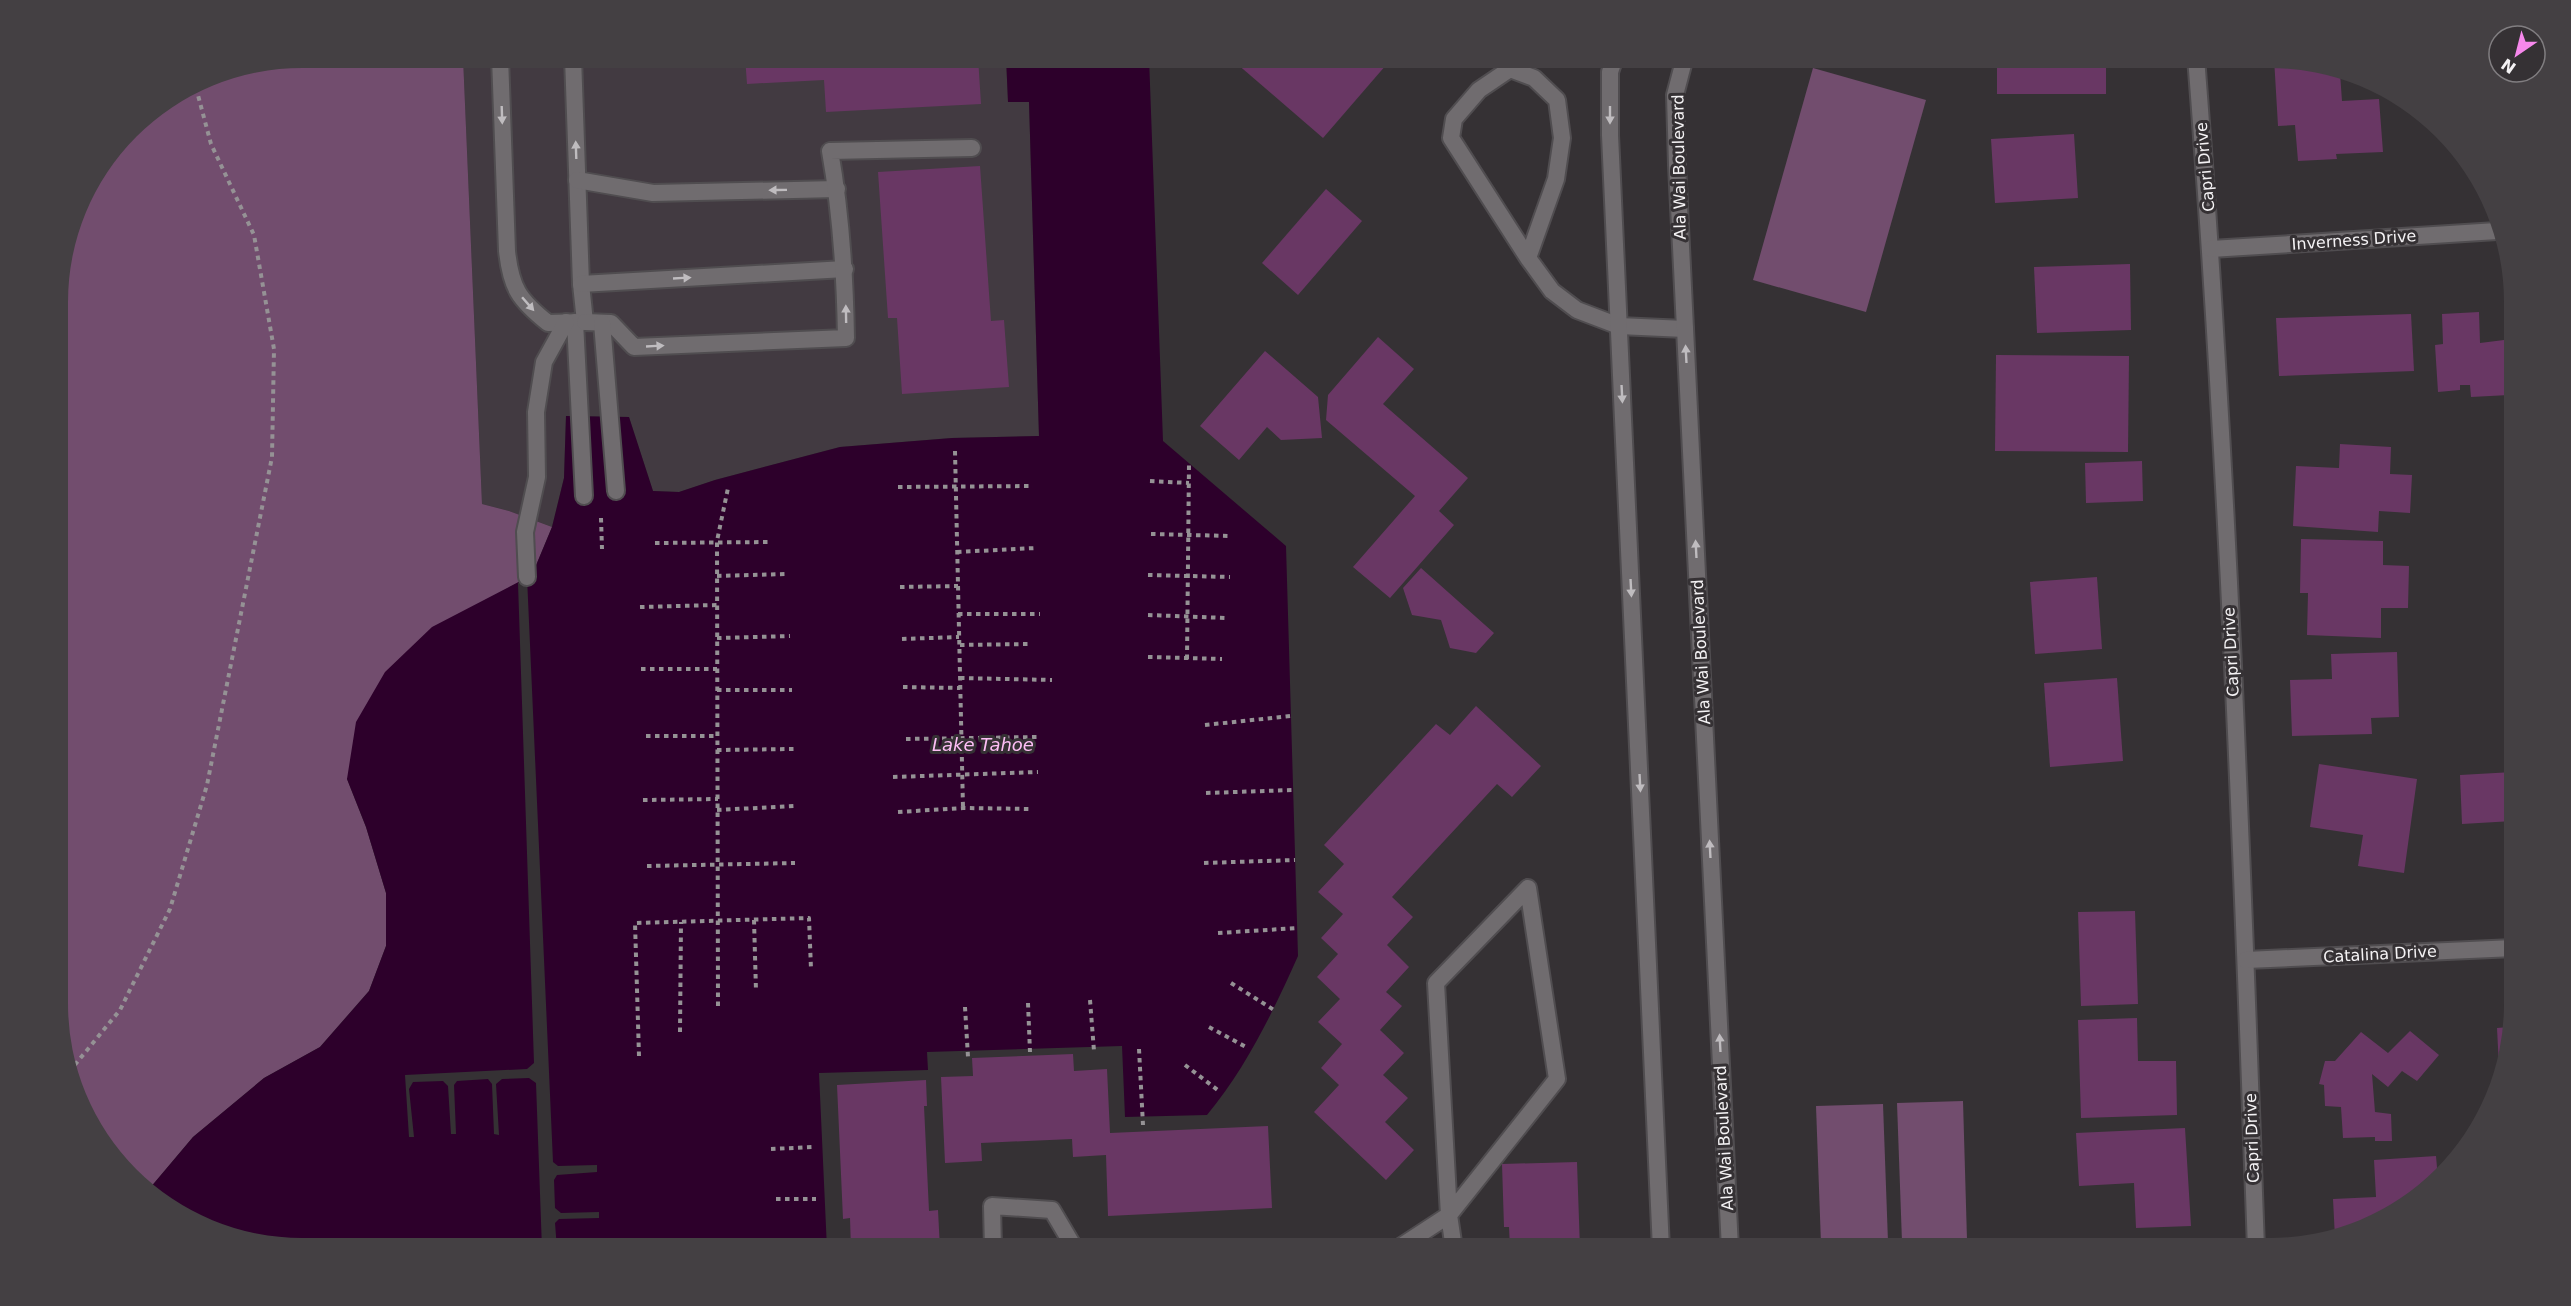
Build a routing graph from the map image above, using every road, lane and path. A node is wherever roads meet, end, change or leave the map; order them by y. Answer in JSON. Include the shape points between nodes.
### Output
{"nodes":[{"id":1,"x":500,"y":68,"type":"edge"},
{"id":2,"x":573,"y":68,"type":"edge"},
{"id":3,"x":1611,"y":68,"type":"edge"},
{"id":4,"x":1682,"y":68,"type":"edge"},
{"id":5,"x":2197,"y":68,"type":"edge"},
{"id":6,"x":197,"y":92,"type":"edge"},
{"id":7,"x":972,"y":148,"type":"dead end"},
{"id":8,"x":577,"y":180,"type":"junction"},
{"id":9,"x":837,"y":189,"type":"junction"},
{"id":10,"x":2493,"y":231,"type":"edge"},
{"id":11,"x":2211,"y":249,"type":"junction"},
{"id":12,"x":1528,"y":258,"type":"junction"},
{"id":13,"x":845,"y":269,"type":"junction"},
{"id":14,"x":581,"y":284,"type":"junction"},
{"id":15,"x":582,"y":322,"type":"junction"},
{"id":16,"x":1619,"y":326,"type":"junction"},
{"id":17,"x":1685,"y":329,"type":"junction"},
{"id":18,"x":955,"y":451,"type":"dead end"},
{"id":19,"x":1189,"y":464,"type":"dead end"},
{"id":20,"x":1150,"y":481,"type":"dead end"},
{"id":21,"x":1189,"y":483,"type":"junction"},
{"id":22,"x":1033,"y":486,"type":"dead end"},
{"id":23,"x":898,"y":487,"type":"dead end"},
{"id":24,"x":728,"y":488,"type":"dead end"},
{"id":25,"x":955,"y":488,"type":"junction"},
{"id":26,"x":616,"y":491,"type":"dead end"},
{"id":27,"x":584,"y":496,"type":"dead end"},
{"id":28,"x":1150,"y":534,"type":"dead end"},
{"id":29,"x":1188,"y":535,"type":"junction"},
{"id":30,"x":1230,"y":536,"type":"dead end"},
{"id":31,"x":717,"y":541,"type":"junction"},
{"id":32,"x":769,"y":542,"type":"dead end"},
{"id":33,"x":655,"y":543,"type":"dead end"},
{"id":34,"x":1036,"y":548,"type":"dead end"},
{"id":35,"x":957,"y":552,"type":"junction"},
{"id":36,"x":785,"y":574,"type":"dead end"},
{"id":37,"x":1188,"y":574,"type":"junction"},
{"id":38,"x":1148,"y":575,"type":"dead end"},
{"id":39,"x":717,"y":576,"type":"junction"},
{"id":40,"x":527,"y":577,"type":"dead end"},
{"id":41,"x":1230,"y":577,"type":"dead end"},
{"id":42,"x":958,"y":586,"type":"junction"},
{"id":43,"x":900,"y":587,"type":"dead end"},
{"id":44,"x":717,"y":605,"type":"junction"},
{"id":45,"x":640,"y":607,"type":"dead end"},
{"id":46,"x":958,"y":614,"type":"junction"},
{"id":47,"x":1040,"y":614,"type":"dead end"},
{"id":48,"x":1148,"y":615,"type":"dead end"},
{"id":49,"x":1188,"y":616,"type":"junction"},
{"id":50,"x":1227,"y":618,"type":"dead end"},
{"id":51,"x":790,"y":636,"type":"dead end"},
{"id":52,"x":959,"y":637,"type":"junction"},
{"id":53,"x":717,"y":638,"type":"junction"},
{"id":54,"x":902,"y":639,"type":"dead end"},
{"id":55,"x":1028,"y":644,"type":"dead end"},
{"id":56,"x":960,"y":645,"type":"junction"},
{"id":57,"x":1148,"y":657,"type":"dead end"},
{"id":58,"x":1187,"y":659,"type":"junction"},
{"id":59,"x":1222,"y":659,"type":"dead end"},
{"id":60,"x":641,"y":669,"type":"dead end"},
{"id":61,"x":717,"y":669,"type":"junction"},
{"id":62,"x":960,"y":678,"type":"junction"},
{"id":63,"x":1052,"y":680,"type":"dead end"},
{"id":64,"x":903,"y":687,"type":"dead end"},
{"id":65,"x":960,"y":688,"type":"junction"},
{"id":66,"x":717,"y":690,"type":"junction"},
{"id":67,"x":792,"y":690,"type":"dead end"},
{"id":68,"x":1291,"y":716,"type":"dead end"},
{"id":69,"x":1205,"y":725,"type":"dead end"},
{"id":70,"x":646,"y":736,"type":"dead end"},
{"id":71,"x":717,"y":736,"type":"junction"},
{"id":72,"x":1037,"y":737,"type":"dead end"},
{"id":73,"x":961,"y":738,"type":"junction"},
{"id":74,"x":906,"y":739,"type":"dead end"},
{"id":75,"x":794,"y":749,"type":"dead end"},
{"id":76,"x":717,"y":750,"type":"junction"},
{"id":77,"x":1038,"y":772,"type":"dead end"},
{"id":78,"x":962,"y":773,"type":"junction"},
{"id":79,"x":893,"y":777,"type":"dead end"},
{"id":80,"x":1293,"y":790,"type":"dead end"},
{"id":81,"x":1206,"y":793,"type":"dead end"},
{"id":82,"x":718,"y":799,"type":"junction"},
{"id":83,"x":644,"y":800,"type":"dead end"},
{"id":84,"x":795,"y":806,"type":"dead end"},
{"id":85,"x":963,"y":808,"type":"junction"},
{"id":86,"x":1032,"y":809,"type":"dead end"},
{"id":87,"x":717,"y":810,"type":"junction"},
{"id":88,"x":898,"y":812,"type":"dead end"},
{"id":89,"x":1295,"y":860,"type":"dead end"},
{"id":90,"x":1204,"y":862,"type":"dead end"},
{"id":91,"x":795,"y":863,"type":"dead end"},
{"id":92,"x":717,"y":864,"type":"junction"},
{"id":93,"x":647,"y":866,"type":"dead end"},
{"id":94,"x":754,"y":920,"type":"junction"},
{"id":95,"x":681,"y":921,"type":"junction"},
{"id":96,"x":717,"y":921,"type":"junction"},
{"id":97,"x":1298,"y":928,"type":"dead end"},
{"id":98,"x":1218,"y":933,"type":"dead end"},
{"id":99,"x":2504,"y":948,"type":"edge"},
{"id":100,"x":2246,"y":960,"type":"junction"},
{"id":101,"x":811,"y":969,"type":"dead end"},
{"id":102,"x":1231,"y":983,"type":"dead end"},
{"id":103,"x":756,"y":991,"type":"dead end"},
{"id":104,"x":1090,"y":1000,"type":"dead end"},
{"id":105,"x":1028,"y":1003,"type":"dead end"},
{"id":106,"x":718,"y":1006,"type":"dead end"},
{"id":107,"x":965,"y":1007,"type":"dead end"},
{"id":108,"x":1274,"y":1010,"type":"dead end"},
{"id":109,"x":1209,"y":1027,"type":"dead end"},
{"id":110,"x":680,"y":1032,"type":"dead end"},
{"id":111,"x":1246,"y":1047,"type":"dead end"},
{"id":112,"x":1139,"y":1049,"type":"dead end"},
{"id":113,"x":1095,"y":1051,"type":"dead end"},
{"id":114,"x":1030,"y":1052,"type":"dead end"},
{"id":115,"x":639,"y":1056,"type":"dead end"},
{"id":116,"x":968,"y":1057,"type":"dead end"},
{"id":117,"x":75,"y":1065,"type":"edge"},
{"id":118,"x":1185,"y":1065,"type":"dead end"},
{"id":119,"x":1219,"y":1091,"type":"dead end"},
{"id":120,"x":1143,"y":1125,"type":"dead end"},
{"id":121,"x":814,"y":1147,"type":"dead end"},
{"id":122,"x":771,"y":1149,"type":"dead end"},
{"id":123,"x":776,"y":1199,"type":"dead end"},
{"id":124,"x":816,"y":1199,"type":"dead end"},
{"id":125,"x":1449,"y":1215,"type":"junction"},
{"id":126,"x":993,"y":1238,"type":"edge"},
{"id":127,"x":1069,"y":1238,"type":"edge"},
{"id":128,"x":1414,"y":1238,"type":"edge"},
{"id":129,"x":1452,"y":1238,"type":"edge"},
{"id":130,"x":1660,"y":1238,"type":"edge"},
{"id":131,"x":1729,"y":1238,"type":"edge"},
{"id":132,"x":2256,"y":1238,"type":"edge"}],
"edges":[{"from":1,"to":15,"type":"street","one_way":true,"via":[[510,278],[527,306],[548,323]]},
{"from":8,"to":2,"type":"street","one_way":true},
{"from":3,"to":16,"type":"street","one_way":true,"via":[[1610,135]]},
{"from":4,"to":17,"type":"street","name":"Ala Wai Boulevard","via":[[1675,95]]},
{"from":5,"to":11,"type":"street","name":"Capri Drive"},
{"from":6,"to":117,"type":"path","via":[[211,144],[254,235],[274,349],[272,457],[207,785],[170,909],[120,1010]]},
{"from":7,"to":9,"type":"street","via":[[830,151]]},
{"from":9,"to":8,"type":"street","one_way":true,"via":[[653,193]]},
{"from":8,"to":14,"type":"street"},
{"from":9,"to":13,"type":"street"},
{"from":10,"to":11,"type":"street","name":"Inverness Drive"},
{"from":11,"to":100,"type":"street","name":"Capri Drive"},
{"from":12,"to":12,"type":"street","via":[[1451,138],[1454,118],[1479,90],[1510,69],[1534,78],[1557,100],[1562,138],[1556,179]]},
{"from":12,"to":16,"type":"street","via":[[1552,291],[1577,310]]},
{"from":14,"to":13,"type":"street","one_way":true},
{"from":15,"to":13,"type":"street","one_way":true,"via":[[611,323],[634,347],[846,338]]},
{"from":14,"to":15,"type":"street"},
{"from":15,"to":26,"type":"street"},
{"from":15,"to":27,"type":"street"},
{"from":15,"to":40,"type":"street","via":[[544,362],[536,412],[537,477],[525,532]]},
{"from":16,"to":17,"type":"street"},
{"from":16,"to":130,"type":"street","one_way":true},
{"from":131,"to":17,"type":"street","name":"Ala Wai Boulevard","one_way":true},
{"from":18,"to":25,"type":"path"},
{"from":19,"to":21,"type":"path"},
{"from":20,"to":21,"type":"path"},
{"from":21,"to":29,"type":"path"},
{"from":22,"to":25,"type":"path"},
{"from":23,"to":25,"type":"path"},
{"from":24,"to":31,"type":"path"},
{"from":25,"to":35,"type":"path"},
{"from":28,"to":29,"type":"path"},
{"from":29,"to":30,"type":"path"},
{"from":29,"to":37,"type":"path"},
{"from":31,"to":32,"type":"path"},
{"from":31,"to":33,"type":"path"},
{"from":31,"to":39,"type":"path"},
{"from":34,"to":35,"type":"path"},
{"from":35,"to":42,"type":"path"},
{"from":36,"to":39,"type":"path"},
{"from":37,"to":38,"type":"path"},
{"from":37,"to":41,"type":"path"},
{"from":37,"to":49,"type":"path"},
{"from":39,"to":44,"type":"path"},
{"from":42,"to":43,"type":"path"},
{"from":42,"to":46,"type":"path"},
{"from":44,"to":45,"type":"path"},
{"from":44,"to":53,"type":"path"},
{"from":46,"to":47,"type":"path"},
{"from":46,"to":52,"type":"path"},
{"from":48,"to":49,"type":"path"},
{"from":49,"to":50,"type":"path"},
{"from":49,"to":58,"type":"path"},
{"from":51,"to":53,"type":"path"},
{"from":52,"to":54,"type":"path"},
{"from":52,"to":56,"type":"path"},
{"from":53,"to":61,"type":"path"},
{"from":55,"to":56,"type":"path"},
{"from":56,"to":62,"type":"path"},
{"from":57,"to":58,"type":"path"},
{"from":58,"to":59,"type":"path"},
{"from":60,"to":61,"type":"path"},
{"from":61,"to":66,"type":"path"},
{"from":62,"to":63,"type":"path"},
{"from":62,"to":65,"type":"path"},
{"from":64,"to":65,"type":"path"},
{"from":65,"to":73,"type":"path"},
{"from":66,"to":67,"type":"path"},
{"from":66,"to":71,"type":"path"},
{"from":68,"to":69,"type":"path"},
{"from":70,"to":71,"type":"path"},
{"from":71,"to":76,"type":"path"},
{"from":72,"to":73,"type":"path"},
{"from":73,"to":74,"type":"path"},
{"from":73,"to":78,"type":"path"},
{"from":75,"to":76,"type":"path"},
{"from":76,"to":82,"type":"path"},
{"from":77,"to":78,"type":"path"},
{"from":78,"to":79,"type":"path"},
{"from":78,"to":85,"type":"path"},
{"from":80,"to":81,"type":"path"},
{"from":82,"to":83,"type":"path"},
{"from":82,"to":87,"type":"path"},
{"from":84,"to":87,"type":"path"},
{"from":85,"to":86,"type":"path"},
{"from":85,"to":88,"type":"path"},
{"from":87,"to":92,"type":"path"},
{"from":89,"to":90,"type":"path"},
{"from":91,"to":92,"type":"path"},
{"from":92,"to":93,"type":"path"},
{"from":92,"to":96,"type":"path"},
{"from":94,"to":96,"type":"path"},
{"from":94,"to":101,"type":"path","via":[[809,918]]},
{"from":94,"to":103,"type":"path"},
{"from":95,"to":96,"type":"path"},
{"from":95,"to":110,"type":"path"},
{"from":95,"to":115,"type":"path","via":[[635,923]]},
{"from":96,"to":106,"type":"path"},
{"from":97,"to":98,"type":"path"},
{"from":99,"to":100,"type":"street","name":"Catalina Drive"},
{"from":100,"to":132,"type":"street","name":"Capri Drive"},
{"from":102,"to":108,"type":"path"},
{"from":104,"to":113,"type":"path"},
{"from":105,"to":114,"type":"path"},
{"from":107,"to":116,"type":"path"},
{"from":109,"to":111,"type":"path"},
{"from":112,"to":120,"type":"path"},
{"from":118,"to":119,"type":"path"},
{"from":121,"to":122,"type":"path"},
{"from":123,"to":124,"type":"path"},
{"from":125,"to":125,"type":"street","via":[[1436,982],[1528,888],[1557,1079]]},
{"from":125,"to":128,"type":"street"},
{"from":125,"to":129,"type":"street"},
{"from":126,"to":127,"type":"street","via":[[992,1206],[1052,1210]]}]}
